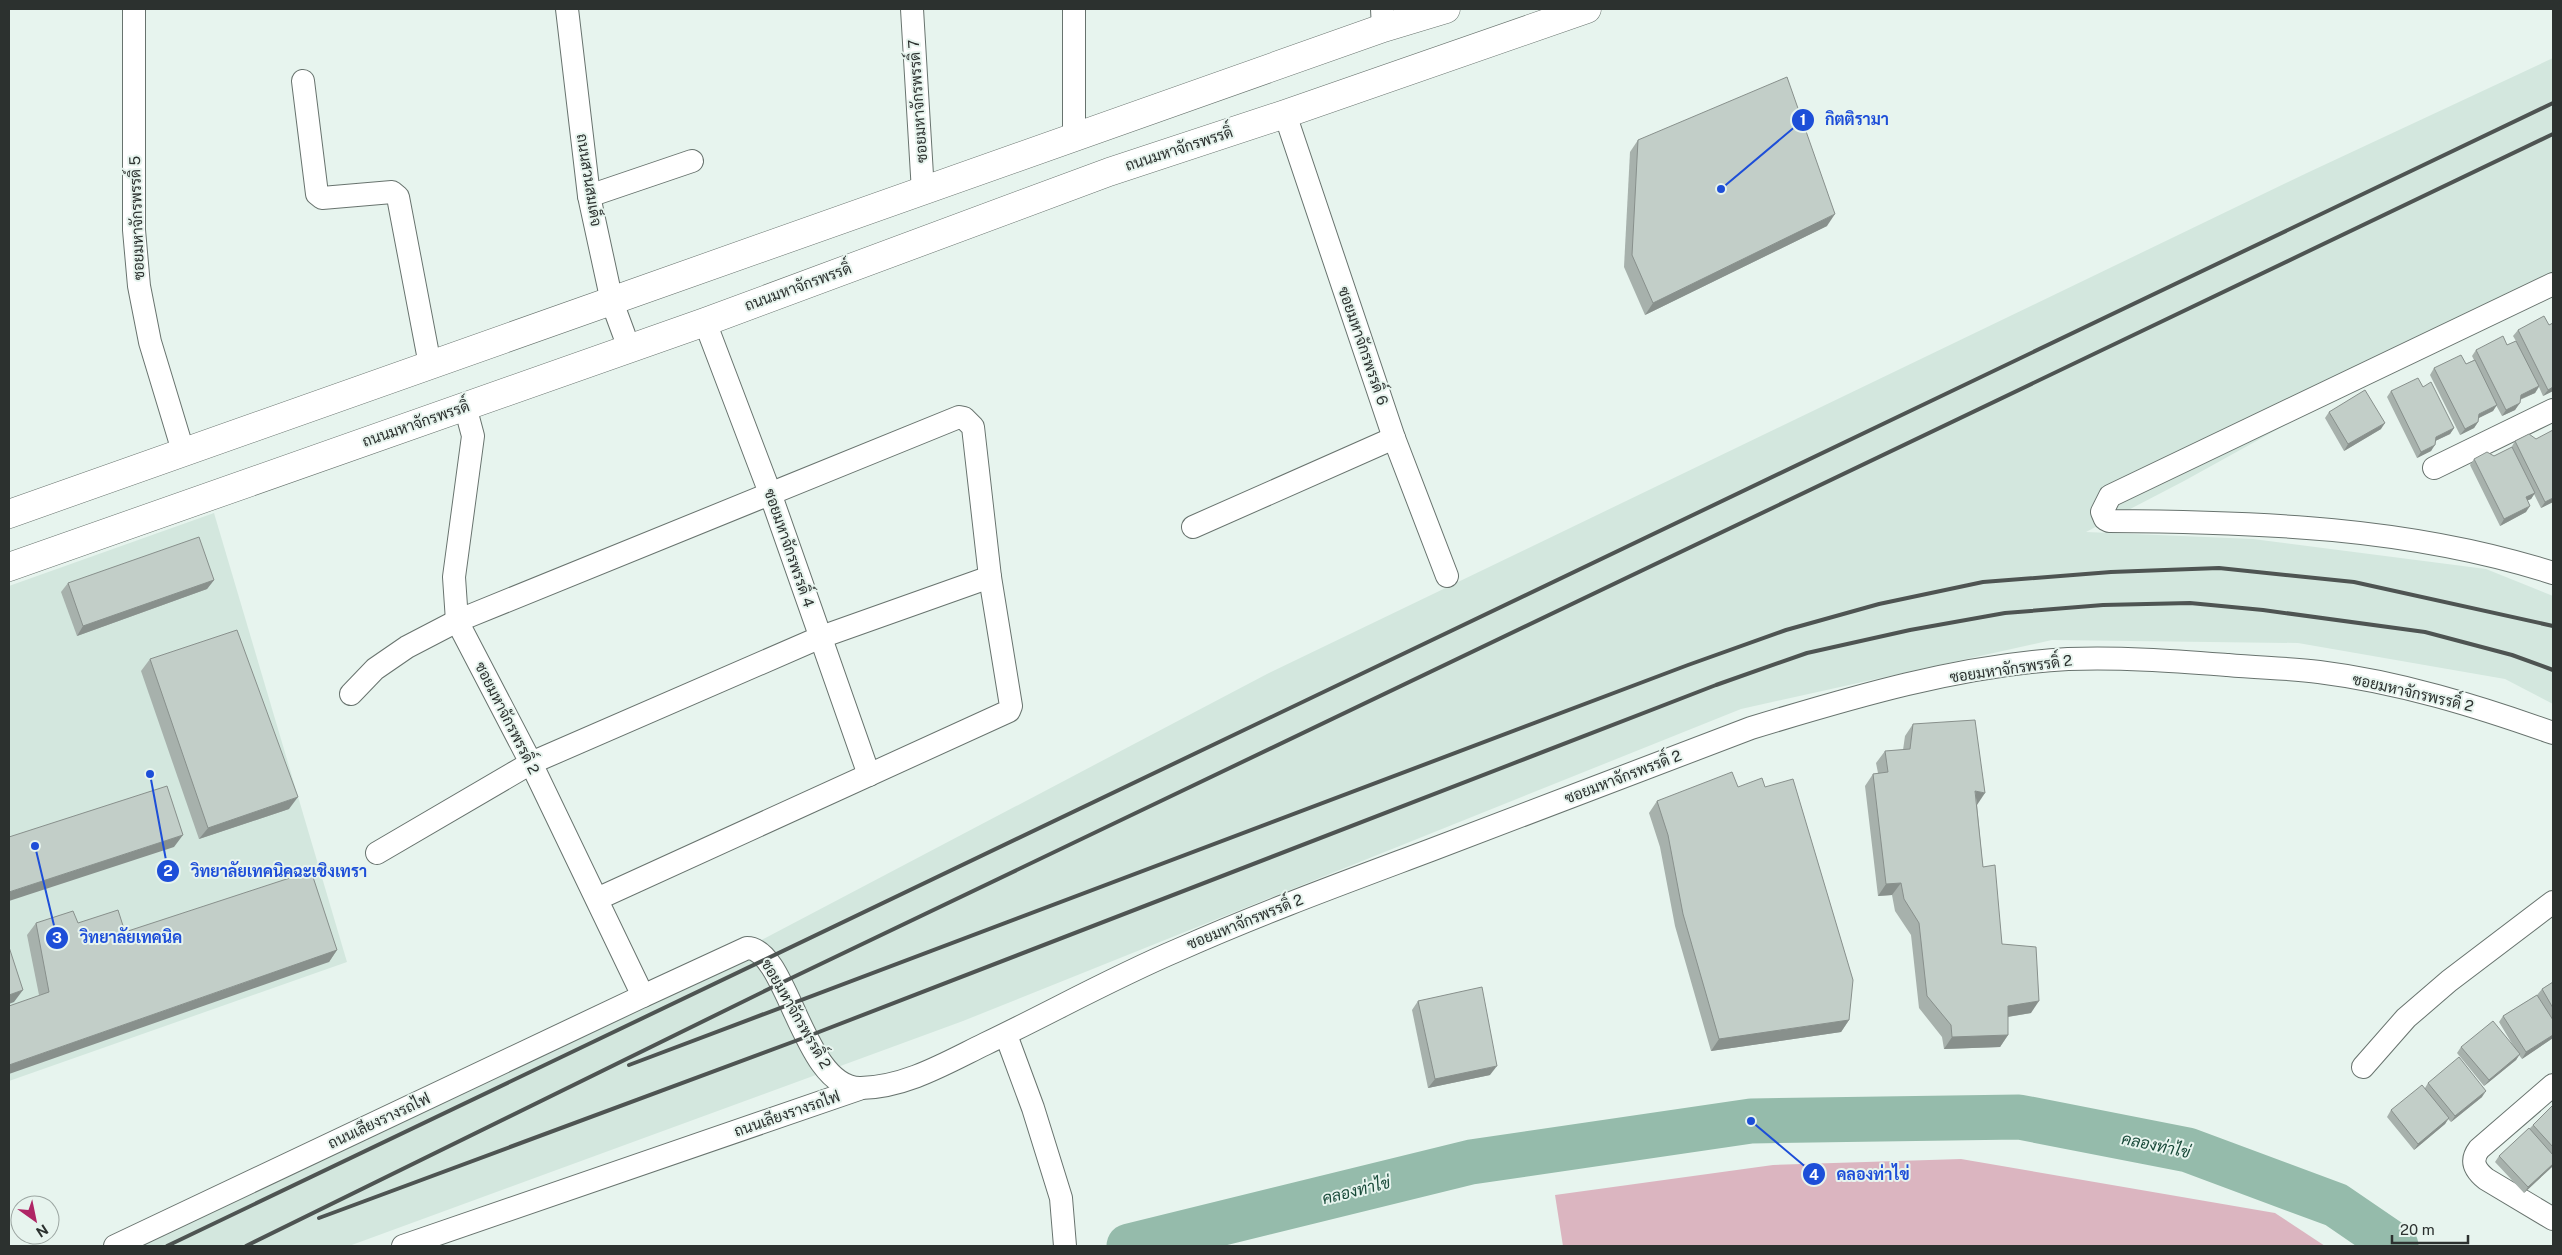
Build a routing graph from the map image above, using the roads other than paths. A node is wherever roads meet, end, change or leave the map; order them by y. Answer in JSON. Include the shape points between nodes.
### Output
{"nodes":[{"id":1,"x":134,"y":9,"type":"edge"},
{"id":2,"x":567,"y":9,"type":"edge"},
{"id":3,"x":912,"y":9,"type":"edge"},
{"id":4,"x":1074,"y":9,"type":"edge"},
{"id":5,"x":1446,"y":9,"type":"edge"},
{"id":6,"x":1587,"y":9,"type":"edge"},
{"id":7,"x":1383,"y":18,"type":"edge"},
{"id":8,"x":303,"y":81,"type":"dead end"},
{"id":9,"x":1285,"y":114,"type":"junction"},
{"id":10,"x":1074,"y":138,"type":"junction"},
{"id":11,"x":692,"y":161,"type":"dead end"},
{"id":12,"x":923,"y":192,"type":"junction"},
{"id":13,"x":589,"y":196,"type":"junction"},
{"id":14,"x":2553,"y":284,"type":"edge"},
{"id":15,"x":612,"y":302,"type":"junction"},
{"id":16,"x":705,"y":322,"type":"junction"},
{"id":17,"x":629,"y":348,"type":"junction"},
{"id":18,"x":430,"y":365,"type":"junction"},
{"id":19,"x":465,"y":406,"type":"junction"},
{"id":20,"x":2553,"y":410,"type":"edge"},
{"id":21,"x":1394,"y":438,"type":"junction"},
{"id":22,"x":184,"y":451,"type":"junction"},
{"id":23,"x":2434,"y":468,"type":"dead end"},
{"id":24,"x":770,"y":493,"type":"junction"},
{"id":25,"x":9,"y":514,"type":"edge"},
{"id":26,"x":1192,"y":527,"type":"dead end"},
{"id":27,"x":9,"y":567,"type":"edge"},
{"id":28,"x":2553,"y":573,"type":"edge"},
{"id":29,"x":1447,"y":576,"type":"dead end"},
{"id":30,"x":990,"y":578,"type":"junction"},
{"id":31,"x":457,"y":621,"type":"junction"},
{"id":32,"x":820,"y":637,"type":"junction"},
{"id":33,"x":351,"y":694,"type":"dead end"},
{"id":34,"x":2553,"y":733,"type":"edge"},
{"id":35,"x":531,"y":763,"type":"junction"},
{"id":36,"x":869,"y":775,"type":"junction"},
{"id":37,"x":377,"y":853,"type":"dead end"},
{"id":38,"x":597,"y":899,"type":"junction"},
{"id":39,"x":2553,"y":902,"type":"edge"},
{"id":40,"x":643,"y":996,"type":"junction"},
{"id":41,"x":1006,"y":1034,"type":"junction"},
{"id":42,"x":2363,"y":1067,"type":"dead end"},
{"id":43,"x":2553,"y":1085,"type":"edge"},
{"id":44,"x":859,"y":1089,"type":"junction"},
{"id":45,"x":2553,"y":1219,"type":"edge"},
{"id":46,"x":115,"y":1246,"type":"edge"},
{"id":47,"x":403,"y":1246,"type":"edge"},
{"id":48,"x":1065,"y":1246,"type":"edge"}],
"edges":[{"from":1,"to":22,"type":"street","name":"ซอยมหาจักรพรรดิ์ 5","via":[[134,230],[139,286],[150,342]]},
{"from":2,"to":13,"type":"street","name":"ถนนสวนสมเด็จ"},
{"from":3,"to":12,"type":"street","name":"ซอยมหาจักรพรรดิ์ 7"},
{"from":4,"to":10,"type":"street"},
{"from":5,"to":7,"type":"main road"},
{"from":6,"to":9,"type":"main road","name":"ถนนมหาจักรพรรดิ์"},
{"from":7,"to":10,"type":"main road"},
{"from":8,"to":18,"type":"street","via":[[319,197],[392,192],[398,197]]},
{"from":9,"to":16,"type":"main road","name":"ถนนมหาจักรพรรดิ์","via":[[1109,172]]},
{"from":9,"to":21,"type":"street","name":"ซอยมหาจักรพรรดิ์ 6"},
{"from":10,"to":12,"type":"main road"},
{"from":11,"to":13,"type":"street"},
{"from":12,"to":15,"type":"main road"},
{"from":13,"to":15,"type":"street","name":"ถนนสวนสมเด็จ"},
{"from":14,"to":28,"type":"street","via":[[2110,496],[2102,512],[2109,521],[2255,523],[2331,529],[2483,555]]},
{"from":15,"to":17,"type":"street","name":"ถนนสวนสมเด็จ"},
{"from":15,"to":18,"type":"main road"},
{"from":16,"to":17,"type":"main road","name":"ถนนมหาจักรพรรดิ์"},
{"from":16,"to":24,"type":"street","name":"ซอยมหาจักรพรรดิ์ 4"},
{"from":17,"to":19,"type":"main road","name":"ถนนมหาจักรพรรดิ์"},
{"from":18,"to":22,"type":"main road"},
{"from":19,"to":27,"type":"main road","name":"ถนนมหาจักรพรรดิ์"},
{"from":19,"to":31,"type":"street","name":"ซอยมหาจักรพรรดิ์ 2","via":[[473,436],[454,577]]},
{"from":20,"to":23,"type":"street"},
{"from":21,"to":26,"type":"street"},
{"from":21,"to":29,"type":"street","name":"ซอยมหาจักรพรรดิ์ 6"},
{"from":22,"to":25,"type":"main road"},
{"from":24,"to":30,"type":"street","via":[[958,417],[964,418],[973,427]]},
{"from":24,"to":31,"type":"street"},
{"from":24,"to":32,"type":"street","name":"ซอยมหาจักรพรรดิ์ 4"},
{"from":30,"to":32,"type":"street"},
{"from":30,"to":36,"type":"street","via":[[1011,706],[1009,711]]},
{"from":31,"to":33,"type":"street","via":[[406,647],[375,669]]},
{"from":31,"to":35,"type":"street","name":"ซอยมหาจักรพรรดิ์ 2"},
{"from":32,"to":35,"type":"street"},
{"from":32,"to":36,"type":"street","name":"ซอยมหาจักรพรรดิ์ 4"},
{"from":34,"to":41,"type":"street","name":"ซอยมหาจักรพรรดิ์ 2","via":[[2469,705],[2397,686],[2318,672],[2144,658],[2066,660],[1990,669],[1823,706],[1751,728],[1318,892],[1102,984]]},
{"from":35,"to":37,"type":"street"},
{"from":35,"to":38,"type":"street","name":"ซอยมหาจักรพรรดิ์ 2"},
{"from":36,"to":38,"type":"street"},
{"from":38,"to":40,"type":"street","name":"ซอยมหาจักรพรรดิ์ 2"},
{"from":39,"to":42,"type":"street","via":[[2406,1018]]},
{"from":40,"to":44,"type":"street","name":"ซอยมหาจักรพรรดิ์ 2","via":[[747,948],[756,948],[768,959],[806,1037],[836,1082]]},
{"from":40,"to":46,"type":"street","name":"ถนนเลียงรางรถไฟ"},
{"from":41,"to":44,"type":"street","name":"ซอยมหาจักรพรรดิ์ 2","via":[[915,1078]]},
{"from":41,"to":48,"type":"street","via":[[1062,1198]]},
{"from":43,"to":45,"type":"street","via":[[2479,1149],[2474,1155],[2474,1163],[2478,1173],[2486,1179]]},
{"from":44,"to":47,"type":"street","name":"ถนนเลียงรางรถไฟ"}]}
